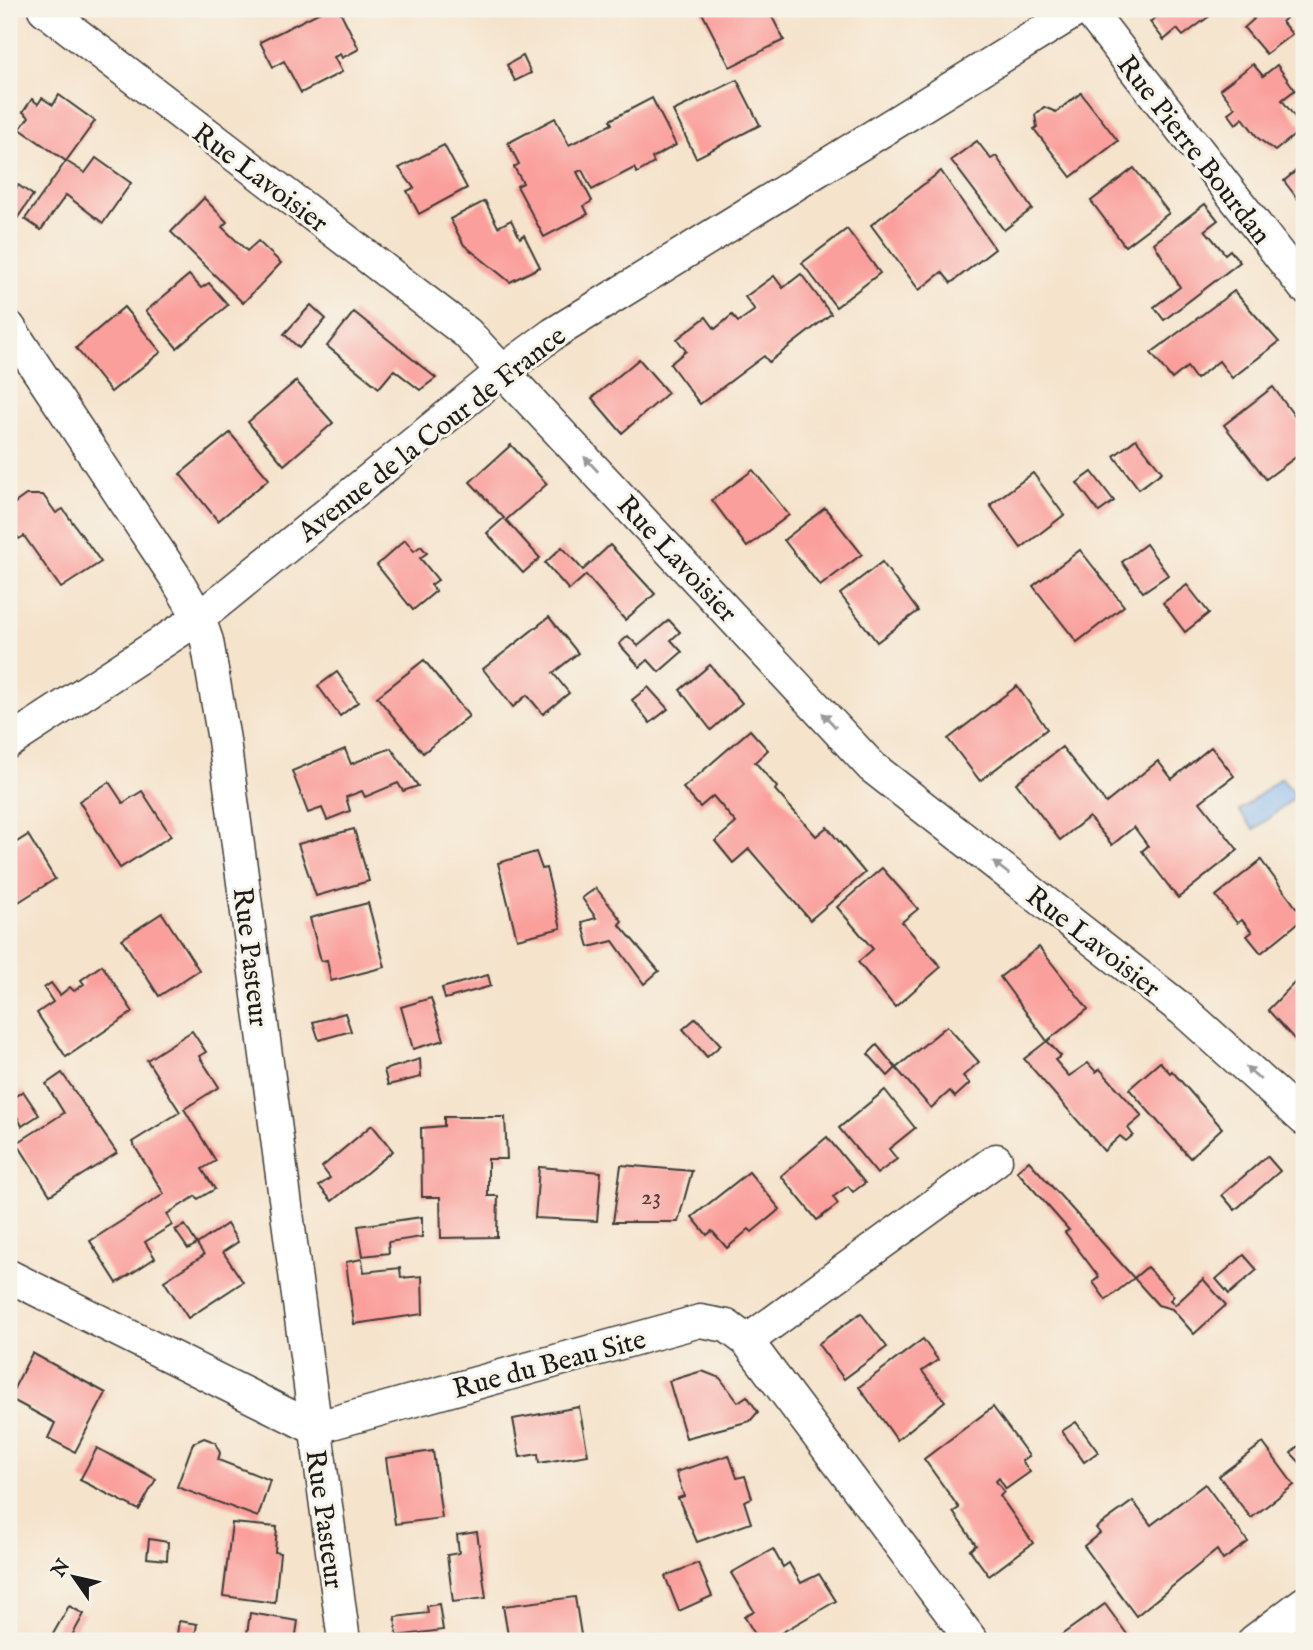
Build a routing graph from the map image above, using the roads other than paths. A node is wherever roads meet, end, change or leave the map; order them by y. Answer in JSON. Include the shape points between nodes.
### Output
{"nodes":[{"id":1,"x":44,"y":9,"type":"edge"},
{"id":2,"x":1079,"y":9,"type":"edge"},
{"id":3,"x":1088,"y":9,"type":"edge"},
{"id":4,"x":1304,"y":287,"type":"edge"},
{"id":5,"x":9,"y":327,"type":"edge"},
{"id":6,"x":504,"y":370,"type":"junction"},
{"id":7,"x":199,"y":618,"type":"junction"},
{"id":8,"x":9,"y":743,"type":"edge"},
{"id":9,"x":1304,"y":1119,"type":"edge"},
{"id":10,"x":996,"y":1160,"type":"dead end"},
{"id":11,"x":9,"y":1276,"type":"edge"},
{"id":12,"x":747,"y":1341,"type":"junction"},
{"id":13,"x":314,"y":1428,"type":"junction"},
{"id":14,"x":1304,"y":1603,"type":"edge"},
{"id":15,"x":344,"y":1641,"type":"edge"},
{"id":16,"x":972,"y":1641,"type":"edge"},
{"id":17,"x":1254,"y":1641,"type":"edge"}],
"edges":[{"from":1,"to":6,"type":"street","name":"Rue Lavoisier","via":[[467,333]]},
{"from":2,"to":6,"type":"street","name":"Avenue de la Cour de France","via":[[553,334]]},
{"from":3,"to":4,"type":"street","name":"Rue Pierre Bourdan"},
{"from":5,"to":7,"type":"street","name":"Rue Pasteur"},
{"from":6,"to":7,"type":"street","name":"Avenue de la Cour de France"},
{"from":9,"to":6,"type":"street","name":"Rue Lavoisier","one_way":true,"via":[[1184,1011],[872,767]]},
{"from":7,"to":8,"type":"street","name":"Avenue de la Cour de France"},
{"from":7,"to":13,"type":"street","name":"Rue Pasteur","via":[[224,740]]},
{"from":10,"to":12,"type":"street"},
{"from":11,"to":13,"type":"street"},
{"from":12,"to":13,"type":"street","name":"Rue du Beau Site","via":[[727,1326],[700,1321]]},
{"from":12,"to":16,"type":"street","name":"Rue du Beau Site"},
{"from":13,"to":15,"type":"street","name":"Rue Pasteur"},
{"from":14,"to":17,"type":"street"}]}
